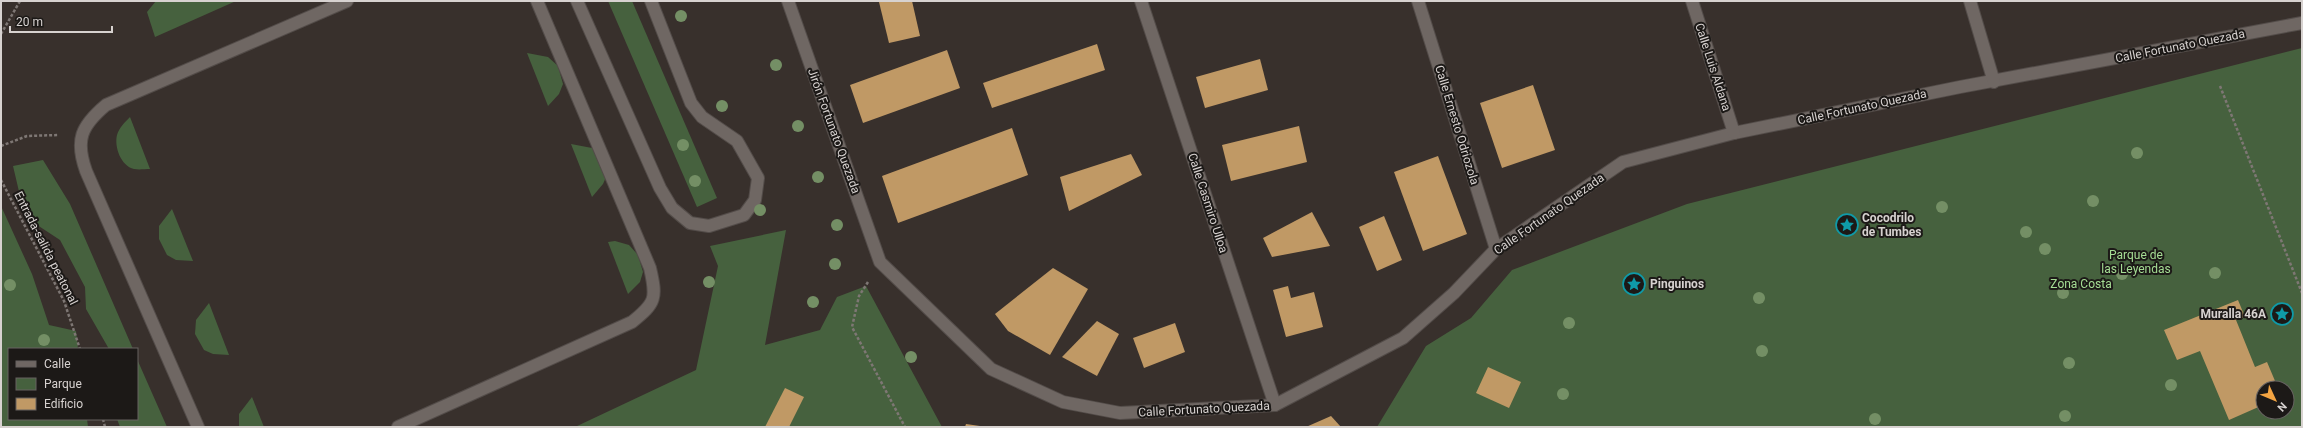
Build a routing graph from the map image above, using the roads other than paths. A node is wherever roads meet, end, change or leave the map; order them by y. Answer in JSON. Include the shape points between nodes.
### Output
{"nodes":[{"id":1,"x":347,"y":1,"type":"edge"},
{"id":2,"x":537,"y":1,"type":"edge"},
{"id":3,"x":576,"y":1,"type":"edge"},
{"id":4,"x":651,"y":1,"type":"edge"},
{"id":5,"x":788,"y":1,"type":"edge"},
{"id":6,"x":1140,"y":1,"type":"edge"},
{"id":7,"x":1418,"y":1,"type":"edge"},
{"id":8,"x":1692,"y":1,"type":"edge"},
{"id":9,"x":1970,"y":1,"type":"edge"},
{"id":10,"x":2302,"y":23,"type":"edge"},
{"id":11,"x":1994,"y":82,"type":"junction"},
{"id":12,"x":1734,"y":133,"type":"junction"},
{"id":13,"x":1496,"y":249,"type":"junction"},
{"id":14,"x":880,"y":262,"type":"joint"},
{"id":15,"x":1275,"y":405,"type":"junction"},
{"id":16,"x":198,"y":427,"type":"edge"},
{"id":17,"x":398,"y":427,"type":"edge"}],
"edges":[{"from":1,"to":16,"type":"street","via":[[106,105],[90,118],[82,135],[80,153],[86,172]]},
{"from":2,"to":17,"type":"street","via":[[650,268],[656,290],[649,308],[632,322]]},
{"from":3,"to":4,"type":"street","via":[[660,188],[672,208],[690,223],[709,226],[744,214],[755,200],[758,178],[737,141],[702,117],[691,104]]},
{"from":5,"to":14,"type":"street","name":"Jirón Fortunato Quezada"},
{"from":6,"to":15,"type":"street","name":"Calle Casmiro Ulloa"},
{"from":7,"to":13,"type":"street","name":"Calle Ernesto Odriozola"},
{"from":8,"to":12,"type":"street","name":"Calle Luis Aldana"},
{"from":9,"to":11,"type":"street"},
{"from":10,"to":11,"type":"street","name":"Calle Fortunato Quezada"},
{"from":11,"to":12,"type":"street","name":"Calle Fortunato Quezada"},
{"from":12,"to":13,"type":"street","name":"Calle Fortunato Quezada","via":[[1623,162]]},
{"from":13,"to":15,"type":"street","name":"Calle Fortunato Quezada","via":[[1454,293],[1403,338]]},
{"from":14,"to":15,"type":"street","name":"Calle Fortunato Quezada","via":[[991,369],[1062,402],[1120,413]]}]}
